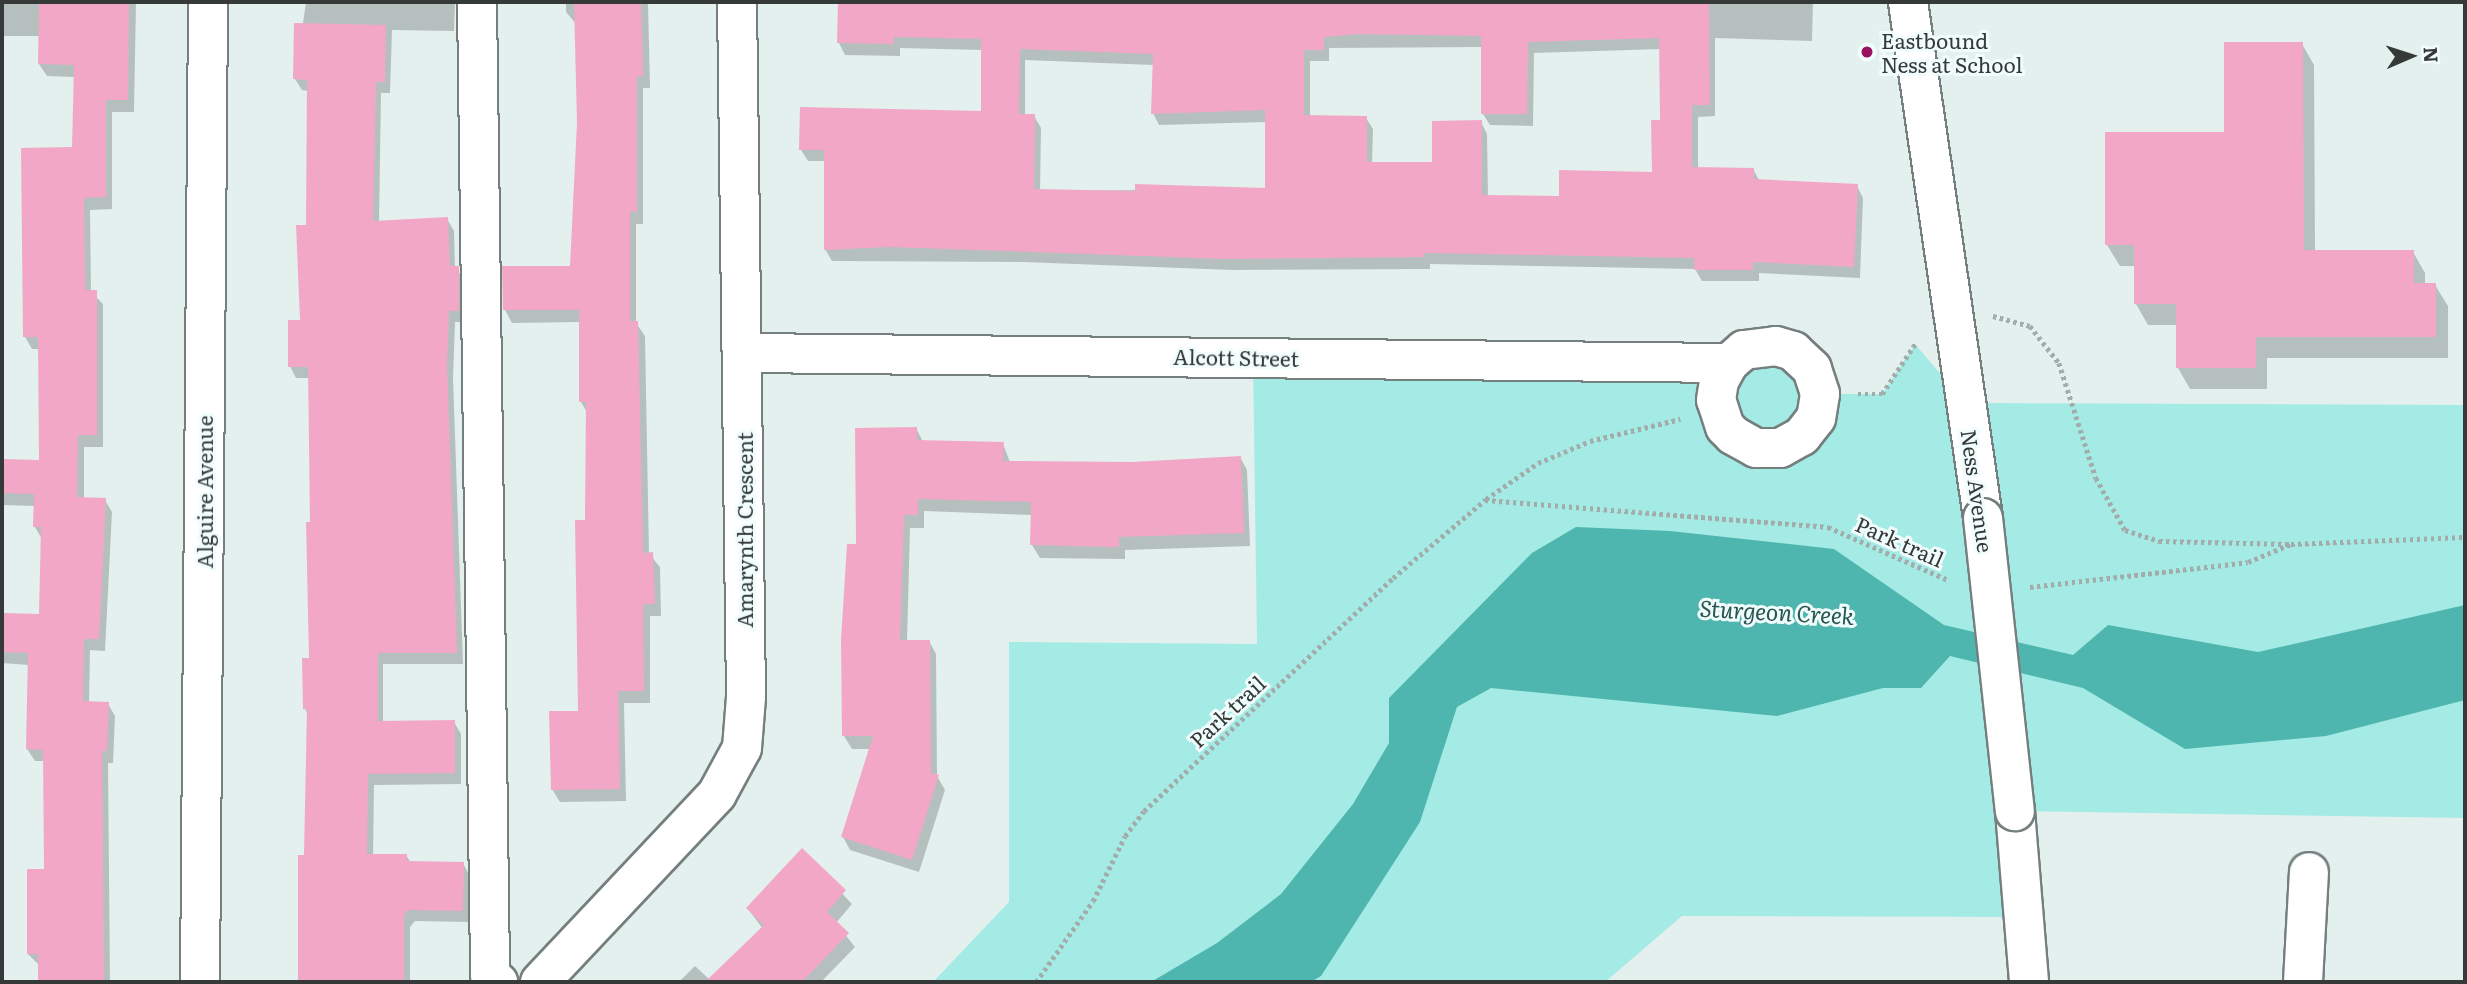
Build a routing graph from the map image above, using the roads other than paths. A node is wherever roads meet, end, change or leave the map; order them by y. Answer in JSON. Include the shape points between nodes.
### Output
{"nodes":[{"id":1,"x":208,"y":2,"type":"edge"},
{"id":2,"x":477,"y":2,"type":"edge"},
{"id":3,"x":737,"y":2,"type":"edge"},
{"id":4,"x":1908,"y":2,"type":"edge"},
{"id":5,"x":743,"y":353,"type":"junction"},
{"id":6,"x":1729,"y":363,"type":"junction"},
{"id":7,"x":2309,"y":872,"type":"dead end"},
{"id":8,"x":200,"y":982,"type":"edge"},
{"id":9,"x":498,"y":982,"type":"edge"},
{"id":10,"x":540,"y":982,"type":"edge"},
{"id":11,"x":2029,"y":982,"type":"edge"},
{"id":12,"x":2303,"y":982,"type":"edge"}],
"edges":[{"from":1,"to":8,"type":"street","name":"Alguire Avenue"},
{"from":2,"to":9,"type":"street","via":[[490,975]]},
{"from":3,"to":5,"type":"street","name":"Amarynth Crescent"},
{"from":4,"to":11,"type":"street","name":"Ness Avenue","bridge":true,"via":[[1983,518]]},
{"from":5,"to":6,"type":"street","name":"Alcott Street"},
{"from":5,"to":10,"type":"street","name":"Amarynth Crescent","via":[[746,697],[742,748],[717,794]]},
{"from":6,"to":6,"type":"street","name":"Alcott Street","via":[[1719,382],[1718,410],[1733,435],[1756,448],[1780,448],[1802,436],[1816,418],[1820,394],[1812,369],[1793,351],[1762,346],[1744,351]]},
{"from":7,"to":12,"type":"street"}]}
